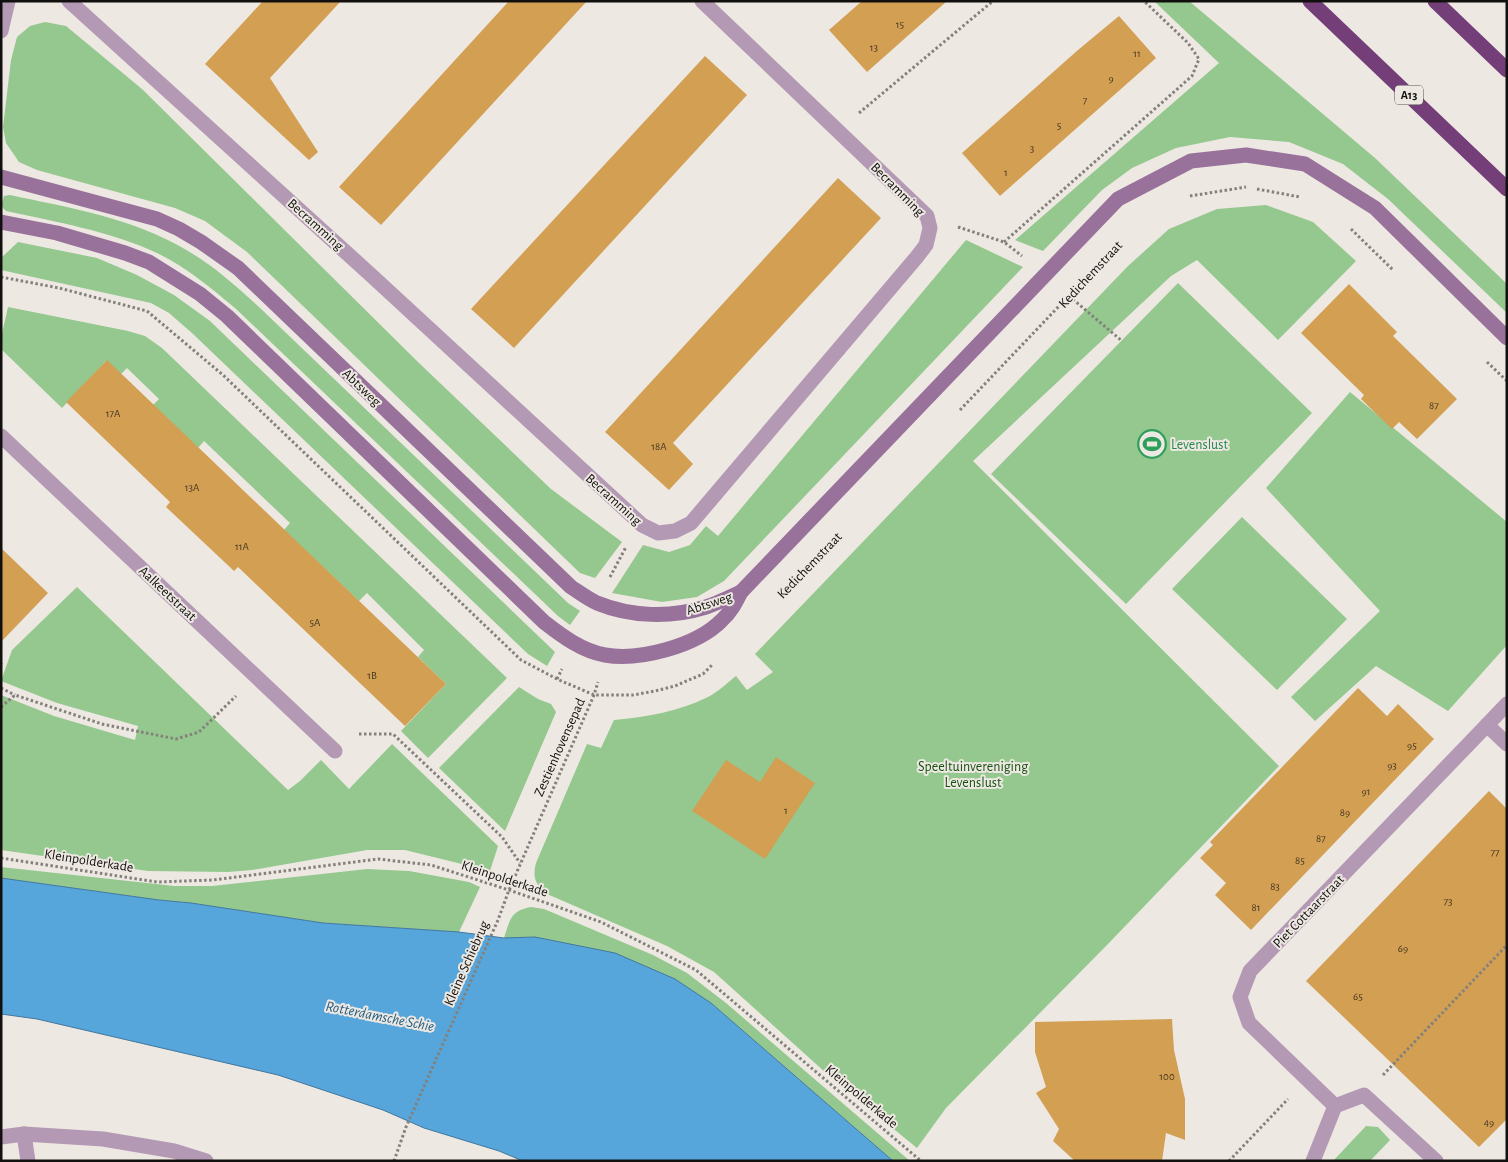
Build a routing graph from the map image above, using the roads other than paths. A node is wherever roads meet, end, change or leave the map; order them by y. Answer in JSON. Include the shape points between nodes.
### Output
{"nodes":[{"id":1,"x":8,"y":1,"type":"edge"},
{"id":2,"x":70,"y":1,"type":"edge"},
{"id":3,"x":702,"y":1,"type":"edge"},
{"id":4,"x":1310,"y":1,"type":"edge"},
{"id":5,"x":1435,"y":1,"type":"edge"},
{"id":6,"x":1,"y":31,"type":"edge"},
{"id":7,"x":1507,"y":70,"type":"edge"},
{"id":8,"x":1,"y":177,"type":"edge"},
{"id":9,"x":1507,"y":189,"type":"edge"},
{"id":10,"x":1,"y":222,"type":"edge"},
{"id":11,"x":1507,"y":338,"type":"edge"},
{"id":12,"x":1,"y":436,"type":"edge"},
{"id":13,"x":741,"y":592,"type":"junction"},
{"id":14,"x":1507,"y":704,"type":"edge"},
{"id":15,"x":1487,"y":725,"type":"junction"},
{"id":16,"x":1507,"y":744,"type":"edge"},
{"id":17,"x":335,"y":751,"type":"road end"},
{"id":18,"x":1335,"y":1106,"type":"junction"},
{"id":19,"x":24,"y":1134,"type":"junction"},
{"id":20,"x":1,"y":1137,"type":"edge"},
{"id":21,"x":28,"y":1161,"type":"edge"},
{"id":22,"x":206,"y":1161,"type":"edge"},
{"id":23,"x":1313,"y":1161,"type":"edge"},
{"id":24,"x":1436,"y":1161,"type":"edge"}],
"edges":[{"from":1,"to":6,"type":"street"},
{"from":2,"to":3,"type":"street","name":"Becramming","via":[[642,526],[658,533],[675,531],[691,523],[916,258],[926,245],[930,228],[927,216]]},
{"from":4,"to":9,"type":"highway","number":"A13"},
{"from":5,"to":7,"type":"highway"},
{"from":8,"to":13,"type":"street","name":"Abtsweg","via":[[157,219],[179,229],[238,268],[571,587],[596,603],[624,612],[670,614],[693,611]]},
{"from":10,"to":13,"type":"street","name":"Abtsweg","via":[[56,233],[149,262],[200,294],[544,622],[581,647],[606,656],[662,652],[704,634],[721,622]]},
{"from":11,"to":13,"type":"street","via":[[1375,208],[1305,164],[1246,155],[1191,160],[1118,199]]},
{"from":12,"to":17,"type":"street","name":"Aalkeetstraat"},
{"from":14,"to":15,"type":"street","name":"Piet Cottaarstraat"},
{"from":15,"to":16,"type":"street"},
{"from":15,"to":18,"type":"street","name":"Piet Cottaarstraat","via":[[1250,971],[1240,997],[1249,1023]]},
{"from":18,"to":23,"type":"street"},
{"from":18,"to":24,"type":"street","via":[[1364,1095]]},
{"from":19,"to":20,"type":"street"},
{"from":19,"to":21,"type":"street"},
{"from":19,"to":22,"type":"street","via":[[103,1140],[174,1151]]}]}
